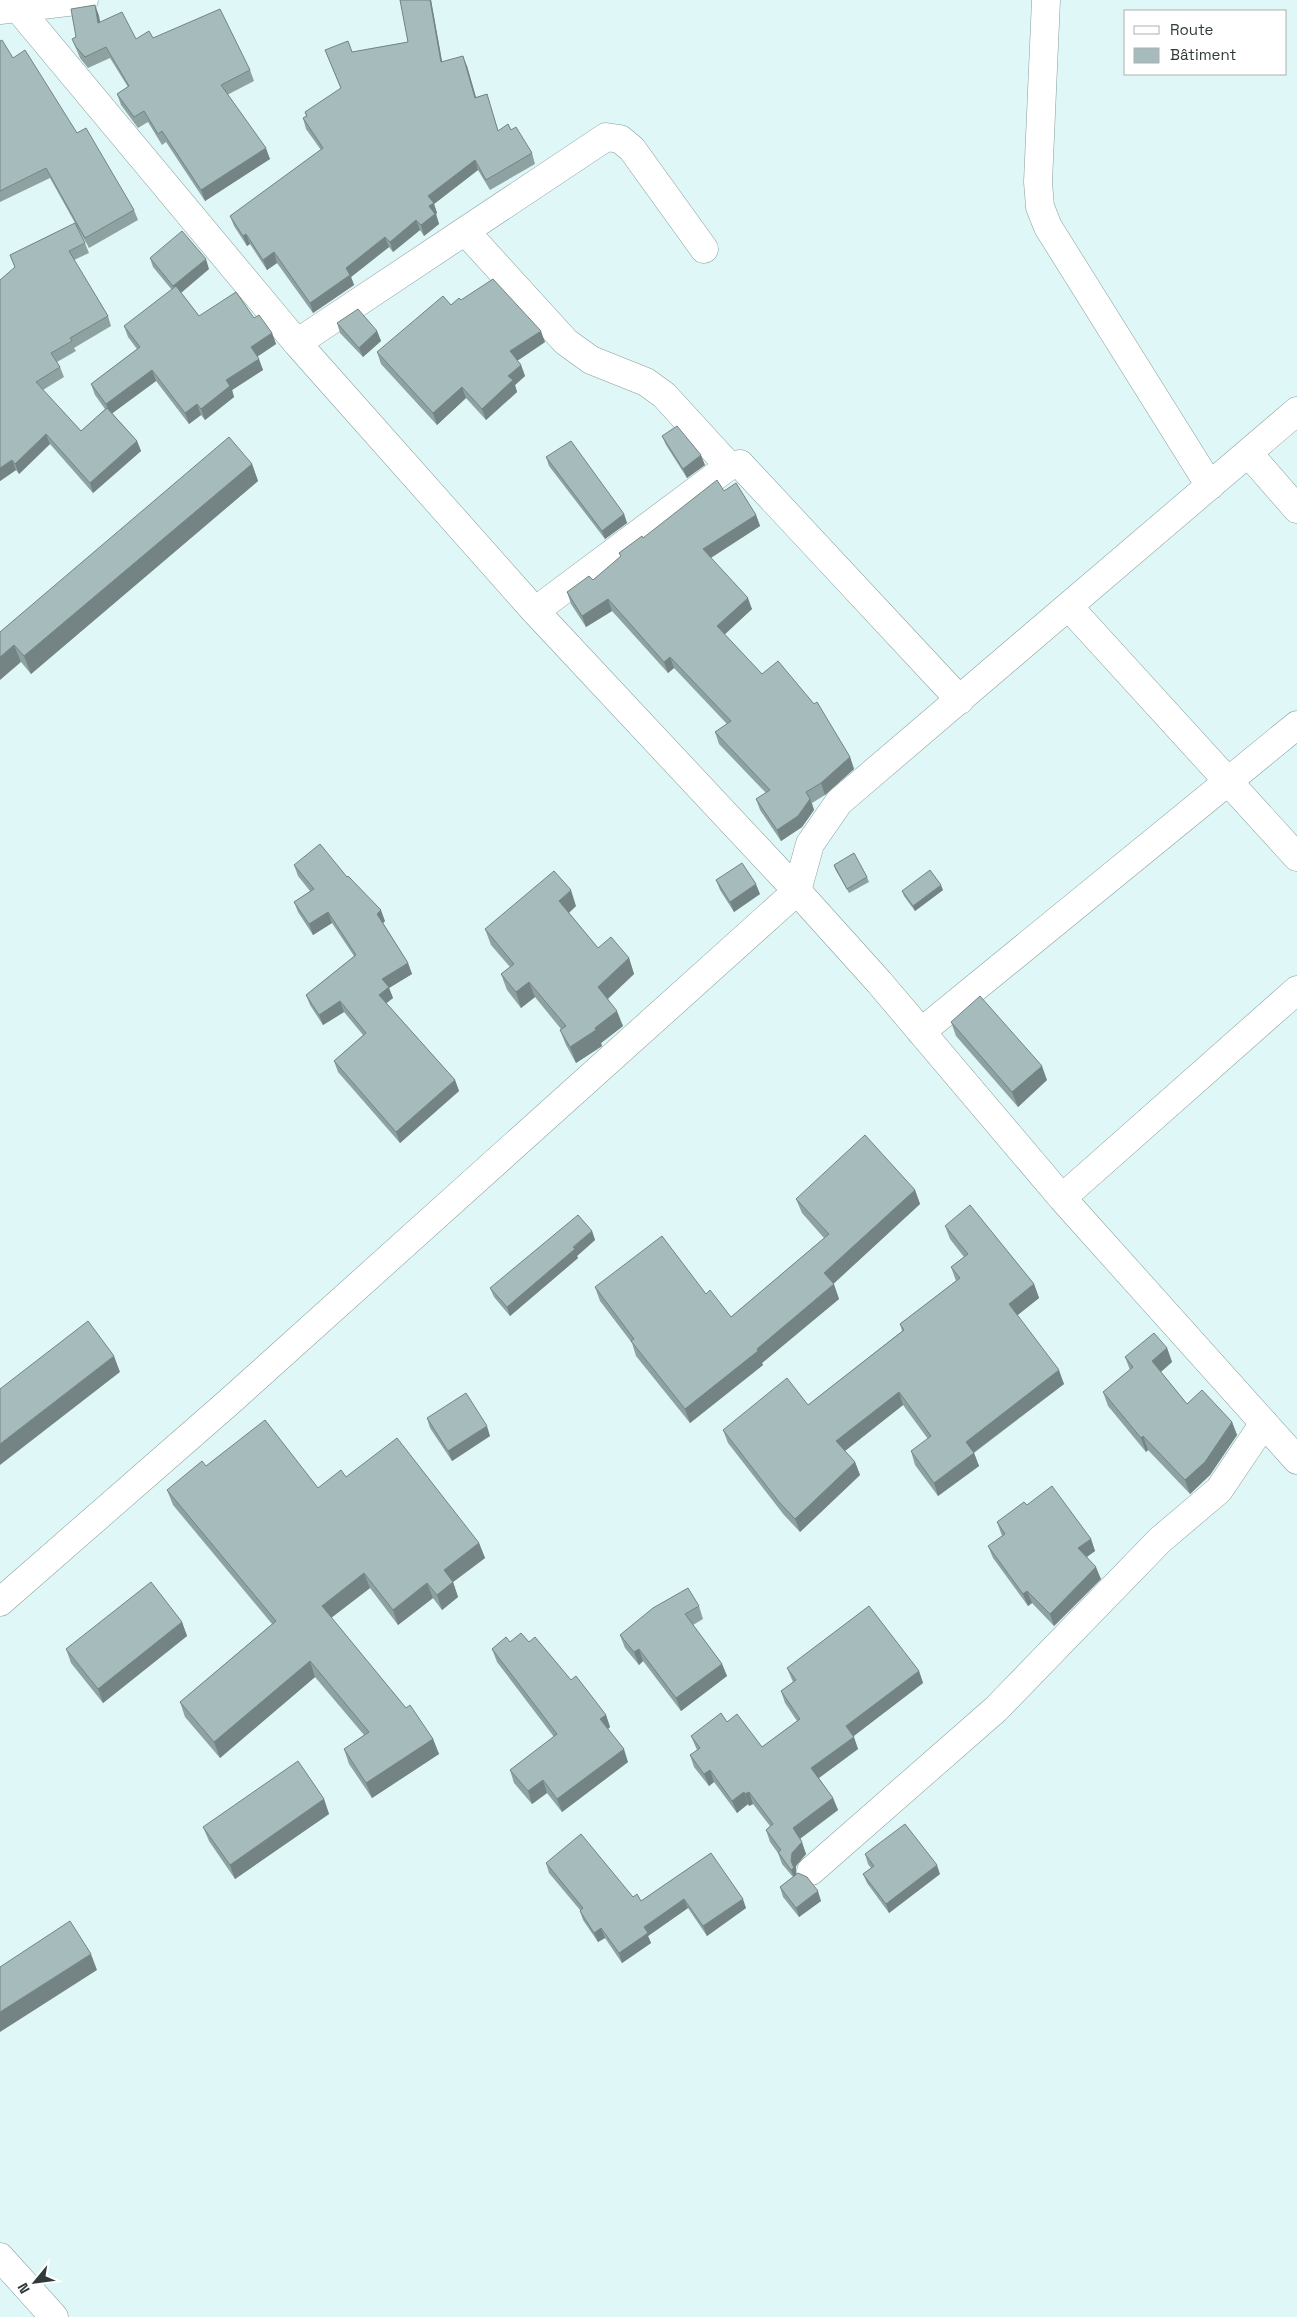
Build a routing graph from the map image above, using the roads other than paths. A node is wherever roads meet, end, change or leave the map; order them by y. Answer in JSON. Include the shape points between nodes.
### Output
{"nodes":[{"id":1,"x":84,"y":0,"type":"edge"},
{"id":2,"x":1046,"y":0,"type":"edge"},
{"id":3,"x":8,"y":9,"type":"edge"},
{"id":4,"x":465,"y":231,"type":"junction"},
{"id":5,"x":704,"y":249,"type":"dead end"},
{"id":6,"x":297,"y":343,"type":"junction"},
{"id":7,"x":1297,"y":411,"type":"edge"},
{"id":8,"x":1249,"y":454,"type":"junction"},
{"id":9,"x":729,"y":466,"type":"junction"},
{"id":10,"x":1210,"y":486,"type":"junction"},
{"id":11,"x":1297,"y":509,"type":"edge"},
{"id":12,"x":1069,"y":607,"type":"junction"},
{"id":13,"x":535,"y":610,"type":"junction"},
{"id":14,"x":960,"y":700,"type":"junction"},
{"id":15,"x":1297,"y":725,"type":"edge"},
{"id":16,"x":1230,"y":781,"type":"junction"},
{"id":17,"x":1297,"y":857,"type":"edge"},
{"id":18,"x":797,"y":891,"type":"junction"},
{"id":19,"x":1297,"y":990,"type":"edge"},
{"id":20,"x":920,"y":1032,"type":"junction"},
{"id":21,"x":1062,"y":1198,"type":"junction"},
{"id":22,"x":1264,"y":1423,"type":"junction"},
{"id":23,"x":1297,"y":1460,"type":"edge"},
{"id":24,"x":0,"y":1602,"type":"edge"},
{"id":25,"x":811,"y":1871,"type":"dead end"},
{"id":26,"x":0,"y":2257,"type":"edge"},
{"id":27,"x":54,"y":2317,"type":"edge"}],
"edges":[{"from":1,"to":3,"type":"main road"},
{"from":2,"to":10,"type":"main road","via":[[1038,182],[1040,207],[1048,227]]},
{"from":3,"to":6,"type":"main road"},
{"from":4,"to":5,"type":"main road","via":[[606,137],[620,139],[632,149]]},
{"from":4,"to":6,"type":"main road"},
{"from":4,"to":9,"type":"main road","via":[[566,342],[591,360],[646,382],[664,395]]},
{"from":6,"to":13,"type":"main road"},
{"from":7,"to":8,"type":"main road"},
{"from":8,"to":10,"type":"main road"},
{"from":8,"to":11,"type":"main road"},
{"from":9,"to":13,"type":"main road"},
{"from":9,"to":14,"type":"main road","via":[[740,464],[749,472]]},
{"from":10,"to":12,"type":"main road"},
{"from":12,"to":14,"type":"main road"},
{"from":12,"to":16,"type":"main road"},
{"from":13,"to":18,"type":"main road"},
{"from":14,"to":18,"type":"main road","via":[[839,802],[810,844]]},
{"from":15,"to":16,"type":"main road"},
{"from":16,"to":17,"type":"main road"},
{"from":16,"to":20,"type":"main road"},
{"from":18,"to":20,"type":"main road"},
{"from":18,"to":24,"type":"main road","via":[[236,1396]]},
{"from":19,"to":21,"type":"main road"},
{"from":20,"to":21,"type":"main road"},
{"from":21,"to":22,"type":"main road"},
{"from":22,"to":23,"type":"main road"},
{"from":22,"to":25,"type":"main road","via":[[1219,1490],[1160,1540],[996,1709]]},
{"from":26,"to":27,"type":"main road"}]}
